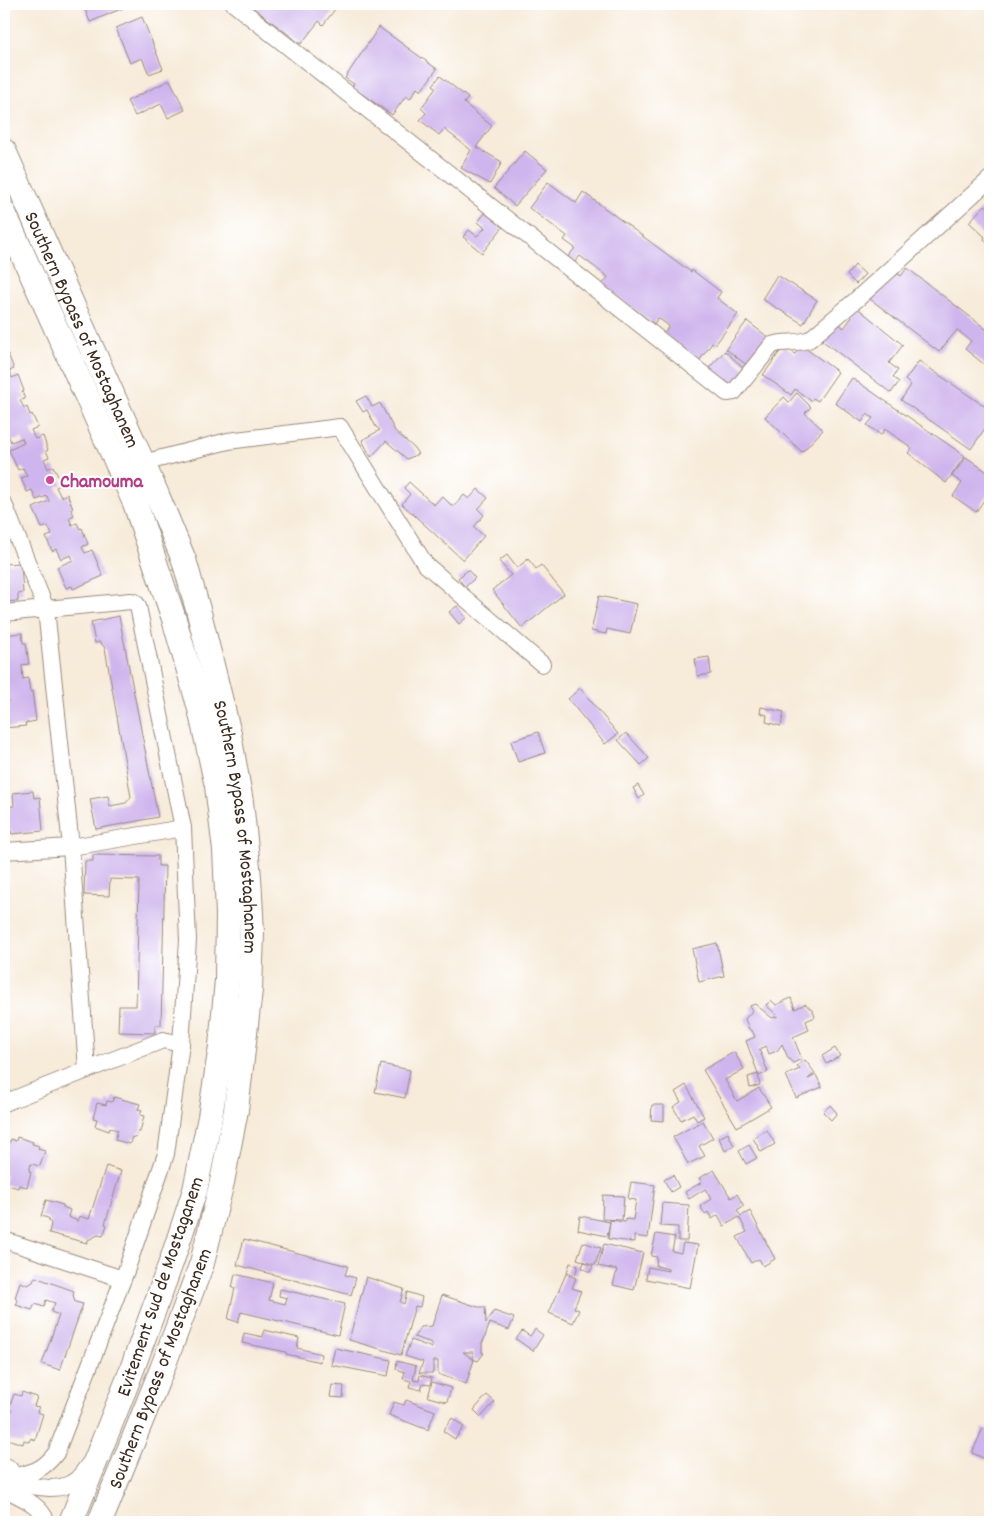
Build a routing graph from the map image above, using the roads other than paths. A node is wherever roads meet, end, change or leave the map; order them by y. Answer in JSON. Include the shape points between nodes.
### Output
{"nodes":[{"id":1,"x":234,"y":4,"type":"edge"},
{"id":2,"x":4,"y":151,"type":"edge"},
{"id":3,"x":990,"y":180,"type":"edge"},
{"id":4,"x":4,"y":213,"type":"edge"},
{"id":5,"x":143,"y":463,"type":"junction"},
{"id":6,"x":4,"y":504,"type":"edge"},
{"id":7,"x":46,"y":609,"type":"junction"},
{"id":8,"x":4,"y":614,"type":"edge"},
{"id":9,"x":542,"y":664,"type":"dead end"},
{"id":10,"x":183,"y":828,"type":"junction"},
{"id":11,"x":71,"y":847,"type":"junction"},
{"id":12,"x":4,"y":851,"type":"edge"},
{"id":13,"x":181,"y":1044,"type":"junction"},
{"id":14,"x":87,"y":1070,"type":"junction"},
{"id":15,"x":4,"y":1103,"type":"edge"},
{"id":16,"x":4,"y":1240,"type":"edge"},
{"id":17,"x":123,"y":1279,"type":"junction"},
{"id":18,"x":97,"y":1455,"type":"junction"},
{"id":19,"x":9,"y":1482,"type":"edge"},
{"id":20,"x":47,"y":1522,"type":"edge"},
{"id":21,"x":70,"y":1522,"type":"edge"},
{"id":22,"x":100,"y":1522,"type":"edge"}],
"edges":[{"from":1,"to":3,"type":"street","via":[[727,393],[734,392],[772,345],[810,339]]},
{"from":2,"to":5,"type":"highway","name":"Southern Bypass of Mostaghanem"},
{"from":4,"to":18,"type":"highway","name":"Evitement Sud de Mostaganem","via":[[135,502],[200,710],[217,786],[225,850],[227,980],[221,1046],[195,1190],[128,1380]]},
{"from":5,"to":9,"type":"street","via":[[228,441],[340,427],[425,564]]},
{"from":5,"to":22,"type":"highway","name":"Southern Bypass of Mostaghanem","via":[[184,560],[230,734],[250,877],[250,990],[236,1110],[202,1263]]},
{"from":6,"to":7,"type":"street"},
{"from":7,"to":8,"type":"street"},
{"from":7,"to":10,"type":"street","via":[[131,601],[138,606]]},
{"from":7,"to":11,"type":"street"},
{"from":10,"to":11,"type":"street"},
{"from":10,"to":13,"type":"street","via":[[188,940]]},
{"from":11,"to":12,"type":"street"},
{"from":11,"to":14,"type":"street"},
{"from":13,"to":14,"type":"street","via":[[163,1040]]},
{"from":13,"to":17,"type":"street","via":[[166,1154]]},
{"from":14,"to":15,"type":"street"},
{"from":16,"to":17,"type":"street"},
{"from":17,"to":19,"type":"street","via":[[56,1453],[38,1470]]},
{"from":18,"to":19,"type":"street","via":[[76,1480],[65,1486],[38,1487]]},
{"from":18,"to":21,"type":"highway","name":"Evitement Sud de Mostaganem"},
{"from":19,"to":20,"type":"street","via":[[42,1511]]}]}
